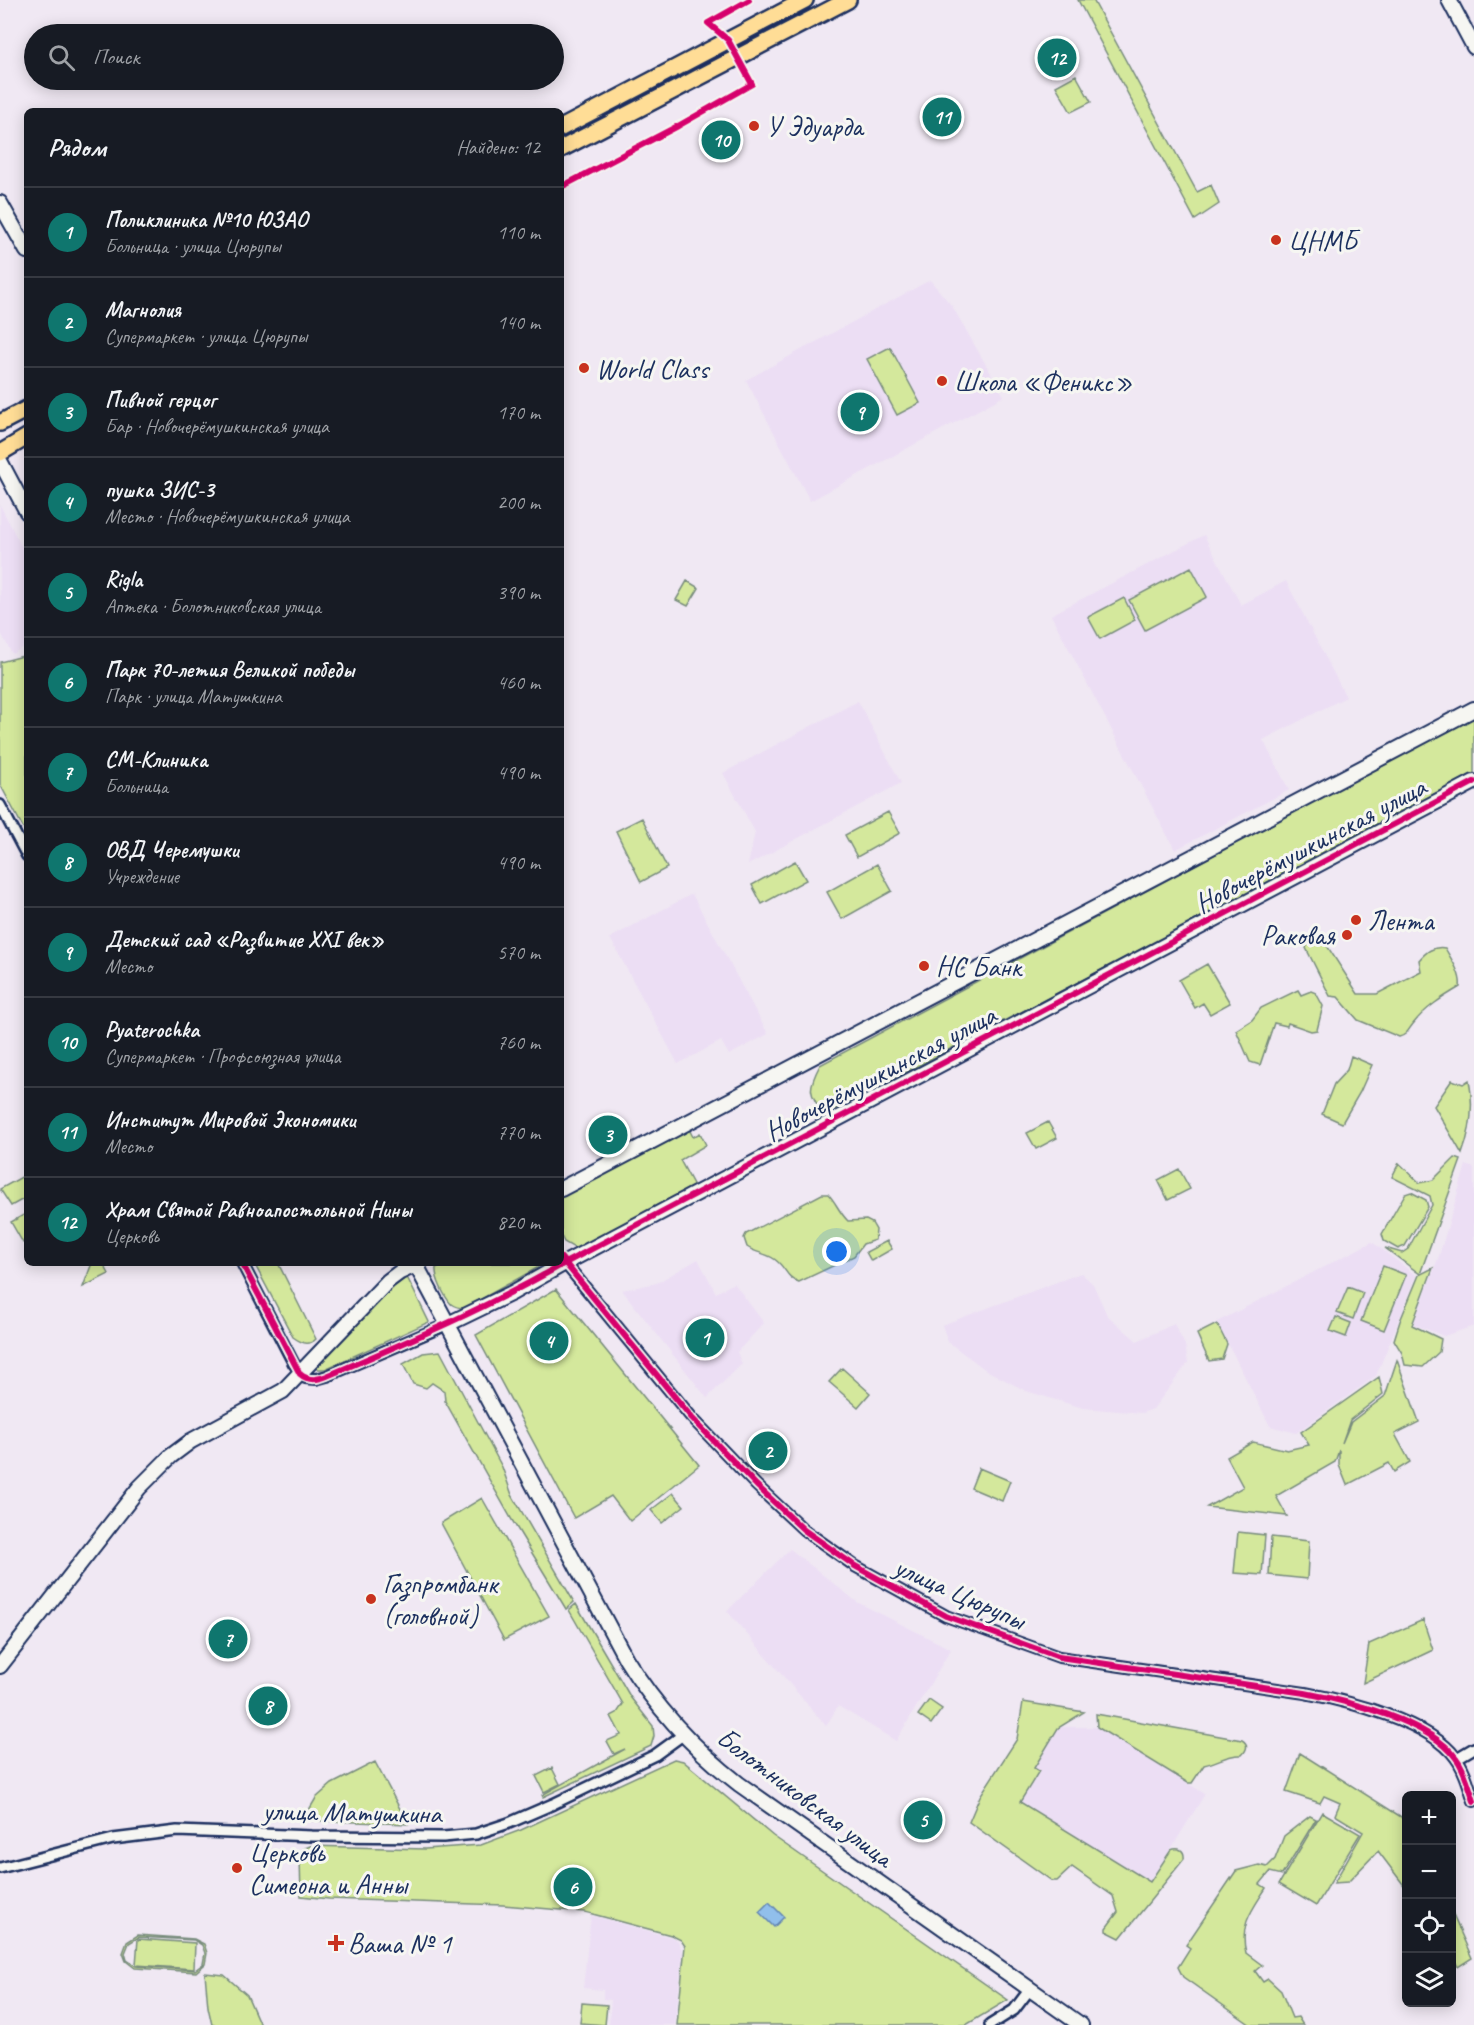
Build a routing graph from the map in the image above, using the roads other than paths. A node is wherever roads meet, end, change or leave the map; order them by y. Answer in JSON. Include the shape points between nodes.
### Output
{"nodes":[{"id":1,"x":805,"y":0,"type":"edge"},
{"id":2,"x":848,"y":0,"type":"edge"},
{"id":3,"x":1449,"y":0,"type":"edge"},
{"id":4,"x":1474,"y":47,"type":"edge"},
{"id":5,"x":564,"y":126,"type":"edge"},
{"id":6,"x":564,"y":147,"type":"edge"},
{"id":7,"x":0,"y":202,"type":"edge"},
{"id":8,"x":24,"y":246,"type":"edge"},
{"id":9,"x":24,"y":411,"type":"edge"},
{"id":10,"x":0,"y":423,"type":"edge"},
{"id":11,"x":24,"y":439,"type":"edge"},
{"id":12,"x":0,"y":453,"type":"edge"},
{"id":13,"x":0,"y":461,"type":"edge"},
{"id":14,"x":24,"y":501,"type":"edge"},
{"id":15,"x":1474,"y":709,"type":"edge"},
{"id":16,"x":1474,"y":782,"type":"edge"},
{"id":17,"x":0,"y":805,"type":"edge"},
{"id":18,"x":24,"y":850,"type":"edge"},
{"id":19,"x":564,"y":1187,"type":"edge"},
{"id":20,"x":564,"y":1260,"type":"edge"},
{"id":21,"x":564,"y":1262,"type":"edge"},
{"id":22,"x":244,"y":1266,"type":"edge"},
{"id":23,"x":414,"y":1266,"type":"edge"},
{"id":24,"x":418,"y":1266,"type":"edge"},
{"id":25,"x":555,"y":1266,"type":"edge"},
{"id":26,"x":448,"y":1324,"type":"junction"},
{"id":27,"x":300,"y":1374,"type":"junction"},
{"id":28,"x":0,"y":1666,"type":"edge"},
{"id":29,"x":684,"y":1734,"type":"junction"},
{"id":30,"x":1474,"y":1748,"type":"edge"},
{"id":31,"x":1457,"y":1758,"type":"junction"},
{"id":32,"x":1474,"y":1801,"type":"edge"},
{"id":33,"x":0,"y":1868,"type":"edge"},
{"id":34,"x":1030,"y":1989,"type":"junction"},
{"id":35,"x":990,"y":2025,"type":"edge"},
{"id":36,"x":1081,"y":2025,"type":"edge"}],
"edges":[{"from":1,"to":5,"type":"main road"},
{"from":2,"to":6,"type":"main road"},
{"from":3,"to":4,"type":"street"},
{"from":7,"to":8,"type":"street"},
{"from":9,"to":10,"type":"main road"},
{"from":11,"to":12,"type":"main road"},
{"from":13,"to":14,"type":"street"},
{"from":15,"to":19,"type":"street","name":"Новочерёмушкинская улица"},
{"from":16,"to":20,"type":"street","name":"Новочерёмушкинская улица"},
{"from":17,"to":18,"type":"street"},
{"from":21,"to":31,"type":"street","name":"улица Цюрупы","via":[[692,1418],[749,1478],[804,1530],[855,1566],[946,1616],[1059,1657],[1333,1699],[1414,1726]]},
{"from":22,"to":27,"type":"street"},
{"from":23,"to":27,"type":"street","via":[[388,1281]]},
{"from":24,"to":26,"type":"street","name":"Болотниковская улица"},
{"from":25,"to":26,"type":"street","name":"Новочерёмушкинская улица","via":[[512,1293]]},
{"from":26,"to":27,"type":"street","name":"Новочерёмушкинская улица","via":[[321,1379]]},
{"from":26,"to":29,"type":"street","name":"Болотниковская улица","via":[[626,1659],[648,1693]]},
{"from":27,"to":28,"type":"street","via":[[283,1391],[171,1456],[139,1488]]},
{"from":29,"to":33,"type":"street","name":"улица Матушкина","via":[[655,1755],[536,1811],[476,1834],[324,1836],[177,1831],[113,1839]]},
{"from":29,"to":34,"type":"street","name":"Болотниковская улица","via":[[720,1770],[760,1800]]},
{"from":30,"to":31,"type":"street"},
{"from":31,"to":32,"type":"street"},
{"from":34,"to":35,"type":"street","via":[[1014,2010]]},
{"from":34,"to":36,"type":"street","name":"Болотниковская улица"}]}
